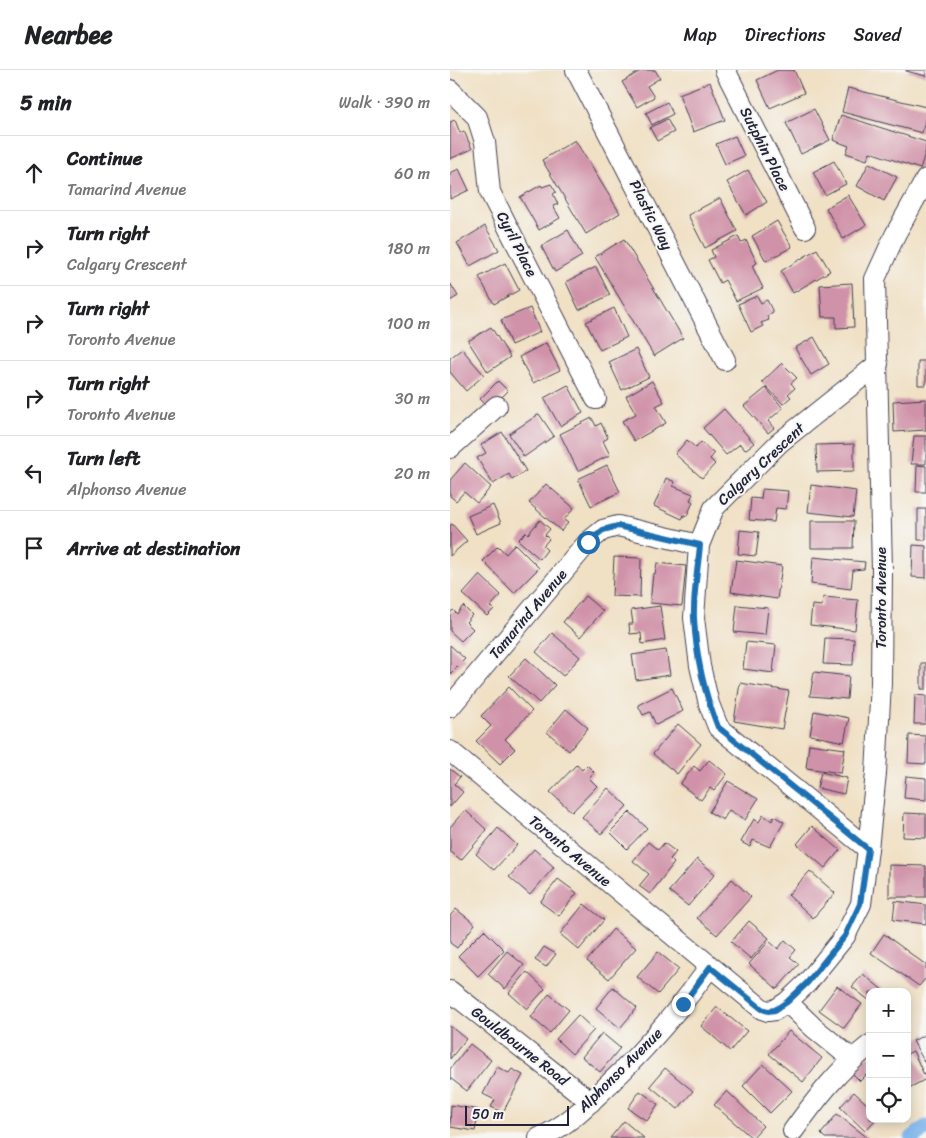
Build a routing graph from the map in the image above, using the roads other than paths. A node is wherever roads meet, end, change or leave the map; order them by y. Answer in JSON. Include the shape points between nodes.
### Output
{"nodes":[{"id":1,"x":576,"y":70,"type":"edge"},
{"id":2,"x":725,"y":70,"type":"edge"},
{"id":3,"x":450,"y":90,"type":"edge"},
{"id":4,"x":926,"y":179,"type":"edge"},
{"id":5,"x":805,"y":228,"type":"dead end"},
{"id":6,"x":724,"y":360,"type":"dead end"},
{"id":7,"x":878,"y":364,"type":"junction"},
{"id":8,"x":596,"y":399,"type":"dead end"},
{"id":9,"x":497,"y":406,"type":"dead end"},
{"id":10,"x":450,"y":448,"type":"edge"},
{"id":11,"x":700,"y":545,"type":"junction"},
{"id":12,"x":450,"y":707,"type":"edge"},
{"id":13,"x":450,"y":751,"type":"edge"},
{"id":14,"x":868,"y":849,"type":"junction"},
{"id":15,"x":710,"y":967,"type":"junction"},
{"id":16,"x":450,"y":991,"type":"edge"},
{"id":17,"x":787,"y":1002,"type":"junction"},
{"id":18,"x":866,"y":1048,"type":"edge"},
{"id":19,"x":852,"y":1059,"type":"junction"},
{"id":20,"x":591,"y":1102,"type":"junction"},
{"id":21,"x":793,"y":1131,"type":"dead end"},
{"id":22,"x":539,"y":1138,"type":"edge"}],
"edges":[{"from":1,"to":6,"type":"street","name":"Plastic Way"},
{"from":2,"to":5,"type":"street","name":"Sutphin Place"},
{"from":3,"to":8,"type":"street","name":"Cyril Place","via":[[477,117],[485,142],[490,192]]},
{"from":4,"to":7,"type":"street","name":"Toronto Avenue","via":[[875,280]]},
{"from":7,"to":11,"type":"street","name":"Calgary Crescent","via":[[778,443],[737,483],[714,508]]},
{"from":7,"to":14,"type":"street","name":"Toronto Avenue","via":[[881,683]]},
{"from":9,"to":10,"type":"street"},
{"from":11,"to":12,"type":"street","name":"Tamarind Avenue","via":[[618,526],[603,530],[588,542]]},
{"from":11,"to":14,"type":"street","name":"Calgary Crescent","via":[[694,618],[700,666],[718,727]]},
{"from":13,"to":15,"type":"street","name":"Toronto Avenue"},
{"from":14,"to":17,"type":"street","name":"Toronto Avenue","via":[[860,904],[845,936]]},
{"from":15,"to":17,"type":"street","name":"Toronto Avenue","via":[[762,1009],[775,1010]]},
{"from":15,"to":20,"type":"street","name":"Alphonso Avenue","via":[[654,1039]]},
{"from":16,"to":20,"type":"street","name":"Gouldbourne Road"},
{"from":17,"to":19,"type":"street"},
{"from":18,"to":19,"type":"street"},
{"from":19,"to":21,"type":"street","via":[[819,1094]]},
{"from":20,"to":22,"type":"street","name":"Alphonso Avenue","via":[[574,1118]]}]}
